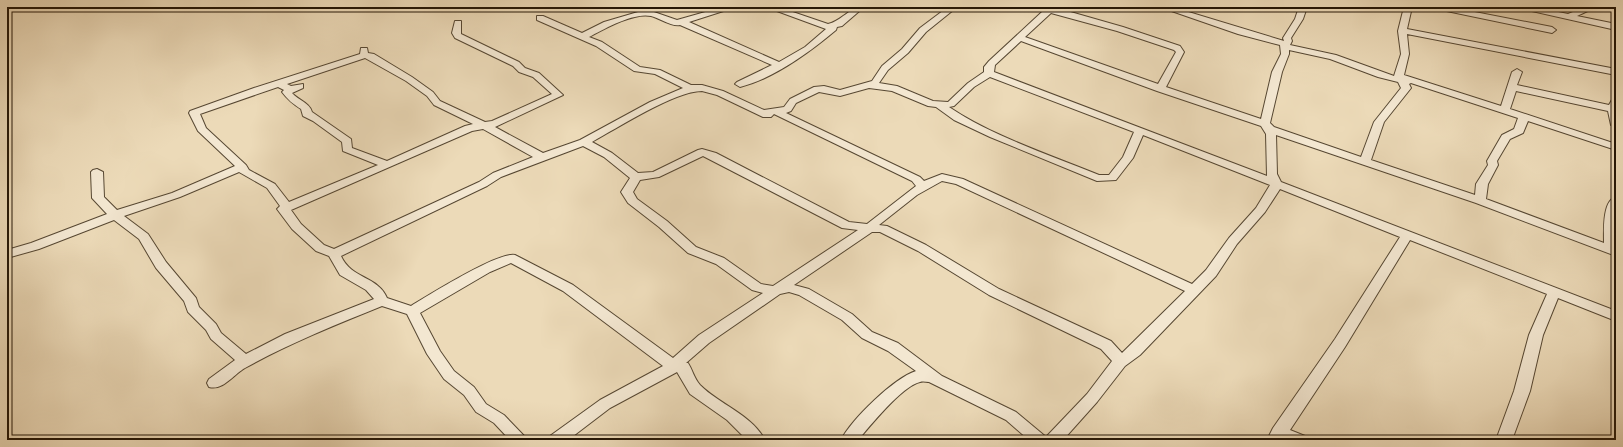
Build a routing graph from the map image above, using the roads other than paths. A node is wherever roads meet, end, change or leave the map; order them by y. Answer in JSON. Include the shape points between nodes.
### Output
{"nodes":[{"id":1,"x":732,"y":7,"type":"edge"},
{"id":2,"x":770,"y":7,"type":"edge"},
{"id":3,"x":860,"y":7,"type":"edge"},
{"id":4,"x":953,"y":7,"type":"edge"},
{"id":5,"x":1038,"y":7,"type":"edge"},
{"id":6,"x":1164,"y":7,"type":"edge"},
{"id":7,"x":1303,"y":7,"type":"edge"},
{"id":8,"x":1408,"y":7,"type":"edge"},
{"id":9,"x":1437,"y":7,"type":"edge"},
{"id":10,"x":1523,"y":7,"type":"edge"},
{"id":11,"x":1592,"y":7,"type":"edge"},
{"id":12,"x":1050,"y":9,"type":"junction"},
{"id":13,"x":1571,"y":16,"type":"junction"},
{"id":14,"x":540,"y":18,"type":"dead end"},
{"id":15,"x":681,"y":22,"type":"junction"},
{"id":16,"x":458,"y":23,"type":"dead end"},
{"id":17,"x":828,"y":27,"type":"junction"},
{"id":18,"x":1616,"y":27,"type":"edge"},
{"id":19,"x":1402,"y":30,"type":"junction"},
{"id":20,"x":1552,"y":30,"type":"dead end"},
{"id":21,"x":584,"y":36,"type":"junction"},
{"id":22,"x":1018,"y":37,"type":"junction"},
{"id":23,"x":1285,"y":45,"type":"junction"},
{"id":24,"x":779,"y":65,"type":"junction"},
{"id":25,"x":1517,"y":72,"type":"dead end"},
{"id":26,"x":1616,"y":72,"type":"edge"},
{"id":27,"x":989,"y":73,"type":"junction"},
{"id":28,"x":1400,"y":78,"type":"junction"},
{"id":29,"x":278,"y":84,"type":"junction"},
{"id":30,"x":740,"y":84,"type":"dead end"},
{"id":31,"x":870,"y":85,"type":"junction"},
{"id":32,"x":1512,"y":87,"type":"junction"},
{"id":33,"x":691,"y":89,"type":"junction"},
{"id":34,"x":1160,"y":89,"type":"junction"},
{"id":35,"x":1614,"y":104,"type":"edge"},
{"id":36,"x":940,"y":106,"type":"junction"},
{"id":37,"x":787,"y":110,"type":"junction"},
{"id":38,"x":1504,"y":111,"type":"junction"},
{"id":39,"x":1524,"y":117,"type":"junction"},
{"id":40,"x":1616,"y":124,"type":"edge"},
{"id":41,"x":481,"y":125,"type":"junction"},
{"id":42,"x":1268,"y":126,"type":"junction"},
{"id":43,"x":1140,"y":131,"type":"junction"},
{"id":44,"x":584,"y":142,"type":"junction"},
{"id":45,"x":1616,"y":147,"type":"edge"},
{"id":46,"x":542,"y":156,"type":"junction"},
{"id":47,"x":1365,"y":162,"type":"junction"},
{"id":48,"x":386,"y":165,"type":"junction"},
{"id":49,"x":242,"y":167,"type":"junction"},
{"id":50,"x":97,"y":172,"type":"dead end"},
{"id":51,"x":636,"y":177,"type":"junction"},
{"id":52,"x":1277,"y":184,"type":"junction"},
{"id":53,"x":923,"y":186,"type":"junction"},
{"id":54,"x":1616,"y":200,"type":"edge"},
{"id":55,"x":1480,"y":201,"type":"junction"},
{"id":56,"x":287,"y":207,"type":"junction"},
{"id":57,"x":114,"y":215,"type":"junction"},
{"id":58,"x":876,"y":226,"type":"junction"},
{"id":59,"x":1407,"y":235,"type":"junction"},
{"id":60,"x":1613,"y":251,"type":"edge"},
{"id":61,"x":7,"y":254,"type":"edge"},
{"id":62,"x":334,"y":254,"type":"junction"},
{"id":63,"x":1194,"y":290,"type":"junction"},
{"id":64,"x":775,"y":291,"type":"junction"},
{"id":65,"x":1554,"y":292,"type":"junction"},
{"id":66,"x":381,"y":301,"type":"junction"},
{"id":67,"x":412,"y":311,"type":"junction"},
{"id":68,"x":1616,"y":316,"type":"edge"},
{"id":69,"x":246,"y":362,"type":"junction"},
{"id":70,"x":1120,"y":362,"type":"junction"},
{"id":71,"x":677,"y":365,"type":"junction"},
{"id":72,"x":936,"y":378,"type":"junction"},
{"id":73,"x":214,"y":383,"type":"dead end"},
{"id":74,"x":1277,"y":436,"type":"edge"},
{"id":75,"x":520,"y":440,"type":"edge"},
{"id":76,"x":556,"y":440,"type":"edge"},
{"id":77,"x":757,"y":440,"type":"edge"},
{"id":78,"x":849,"y":440,"type":"edge"},
{"id":79,"x":1040,"y":440,"type":"edge"},
{"id":80,"x":1053,"y":440,"type":"edge"},
{"id":81,"x":1299,"y":440,"type":"edge"},
{"id":82,"x":1504,"y":440,"type":"edge"}],
"edges":[{"from":1,"to":15,"type":"street"},
{"from":2,"to":17,"type":"street"},
{"from":3,"to":17,"type":"street","via":[[838,24]]},
{"from":4,"to":31,"type":"street","via":[[923,30],[905,52],[885,68],[875,83]]},
{"from":5,"to":12,"type":"street"},
{"from":6,"to":23,"type":"street"},
{"from":7,"to":23,"type":"street"},
{"from":8,"to":19,"type":"street"},
{"from":9,"to":20,"type":"street"},
{"from":10,"to":13,"type":"street"},
{"from":11,"to":13,"type":"street"},
{"from":12,"to":22,"type":"street"},
{"from":12,"to":34,"type":"street","via":[[1177,48],[1180,52]]},
{"from":13,"to":18,"type":"street"},
{"from":14,"to":21,"type":"street"},
{"from":15,"to":21,"type":"street","via":[[674,23],[655,14],[644,13],[607,24]]},
{"from":15,"to":24,"type":"street"},
{"from":16,"to":41,"type":"street","via":[[458,36],[536,75],[558,95],[500,121]]},
{"from":17,"to":24,"type":"street","via":[[833,28],[808,49]]},
{"from":19,"to":26,"type":"street"},
{"from":19,"to":28,"type":"street","via":[[1405,54]]},
{"from":21,"to":33,"type":"street","via":[[633,66],[658,72]]},
{"from":22,"to":27,"type":"street","via":[[992,63]]},
{"from":22,"to":34,"type":"street"},
{"from":23,"to":28,"type":"street"},
{"from":23,"to":42,"type":"street","via":[[1285,54],[1277,72]]},
{"from":24,"to":30,"type":"street"},
{"from":25,"to":32,"type":"street"},
{"from":27,"to":36,"type":"street","via":[[971,85],[951,104]]},
{"from":27,"to":43,"type":"street"},
{"from":28,"to":38,"type":"street"},
{"from":28,"to":47,"type":"street","via":[[1406,88],[1379,122]]},
{"from":29,"to":41,"type":"street","via":[[364,52],[409,79],[430,94],[437,103]]},
{"from":29,"to":48,"type":"street","via":[[296,87],[287,92],[293,100],[306,108],[307,114],[347,142],[347,149]]},
{"from":29,"to":49,"type":"street","via":[[194,113],[202,129]]},
{"from":31,"to":36,"type":"street","via":[[894,88]]},
{"from":31,"to":37,"type":"street","via":[[840,93],[817,89],[793,101]]},
{"from":32,"to":35,"type":"street"},
{"from":32,"to":38,"type":"street"},
{"from":33,"to":37,"type":"street","via":[[702,88],[720,93],[767,115],[768,112]]},
{"from":33,"to":44,"type":"street","via":[[653,104]]},
{"from":34,"to":42,"type":"street"},
{"from":35,"to":40,"type":"street"},
{"from":36,"to":43,"type":"street","via":[[958,118],[994,135],[1097,178],[1112,178],[1128,158]]},
{"from":37,"to":53,"type":"street","via":[[778,113],[916,179]]},
{"from":38,"to":39,"type":"street"},
{"from":39,"to":45,"type":"street"},
{"from":39,"to":55,"type":"street","via":[[1519,131],[1506,137],[1492,161],[1493,165],[1482,184]]},
{"from":41,"to":46,"type":"street","via":[[525,150]]},
{"from":41,"to":48,"type":"street","via":[[462,130]]},
{"from":42,"to":47,"type":"street"},
{"from":42,"to":52,"type":"street","via":[[1271,174]]},
{"from":43,"to":52,"type":"street"},
{"from":44,"to":46,"type":"street"},
{"from":44,"to":51,"type":"street","via":[[608,155]]},
{"from":46,"to":62,"type":"street"},
{"from":47,"to":55,"type":"street"},
{"from":48,"to":56,"type":"street"},
{"from":49,"to":56,"type":"street","via":[[249,175],[271,186]]},
{"from":49,"to":57,"type":"street","via":[[176,195]]},
{"from":50,"to":57,"type":"street","via":[[98,198]]},
{"from":51,"to":58,"type":"street","via":[[655,175],[702,152],[846,225]]},
{"from":51,"to":64,"type":"street","via":[[627,192],[632,201],[692,250],[734,269],[757,287]]},
{"from":52,"to":59,"type":"street"},
{"from":52,"to":63,"type":"street","via":[[1261,210],[1233,241],[1211,273]]},
{"from":53,"to":58,"type":"street"},
{"from":53,"to":63,"type":"street","via":[[941,178],[959,181]]},
{"from":54,"to":60,"type":"street","via":[[1611,213]]},
{"from":55,"to":60,"type":"street"},
{"from":56,"to":62,"type":"street","via":[[282,209],[301,231],[324,251]]},
{"from":57,"to":61,"type":"street","via":[[35,246]]},
{"from":57,"to":69,"type":"street","via":[[144,237],[161,265],[191,301],[193,309],[212,327],[216,336]]},
{"from":58,"to":64,"type":"street"},
{"from":58,"to":70,"type":"street","via":[[932,253],[994,292],[1106,344]]},
{"from":59,"to":65,"type":"street"},
{"from":59,"to":74,"type":"street","via":[[1340,343]]},
{"from":62,"to":66,"type":"street","via":[[345,272],[373,288]]},
{"from":63,"to":70,"type":"street","via":[[1135,351]]},
{"from":64,"to":71,"type":"street","via":[[704,339]]},
{"from":64,"to":72,"type":"street","via":[[789,288],[804,292],[847,317],[867,335],[898,350]]},
{"from":65,"to":68,"type":"street"},
{"from":65,"to":82,"type":"street","via":[[1536,335],[1522,390]]},
{"from":66,"to":67,"type":"street"},
{"from":66,"to":69,"type":"street","via":[[290,338]]},
{"from":67,"to":71,"type":"street","via":[[479,272],[511,258],[568,288],[604,313],[633,338]]},
{"from":67,"to":75,"type":"street","via":[[434,354],[449,375],[469,391],[481,408],[499,419]]},
{"from":69,"to":73,"type":"street"},
{"from":70,"to":80,"type":"street","via":[[1092,398]]},
{"from":71,"to":76,"type":"street","via":[[600,408]]},
{"from":71,"to":77,"type":"street","via":[[683,367],[688,382],[696,392],[733,416]]},
{"from":72,"to":78,"type":"street","via":[[917,377],[906,383]]},
{"from":72,"to":79,"type":"street","via":[[1012,416]]},
{"from":74,"to":81,"type":"street"}]}
